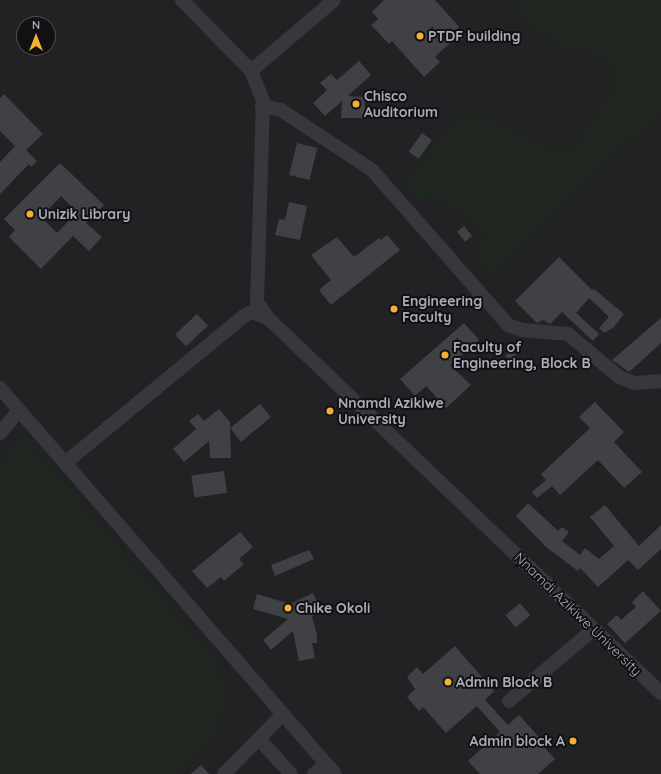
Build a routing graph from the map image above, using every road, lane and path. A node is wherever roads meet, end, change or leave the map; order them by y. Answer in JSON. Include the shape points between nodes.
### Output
{"nodes":[{"id":1,"x":182,"y":0,"type":"edge"},
{"id":2,"x":334,"y":0,"type":"edge"},
{"id":3,"x":251,"y":71,"type":"junction"},
{"id":4,"x":262,"y":106,"type":"junction"},
{"id":5,"x":254,"y":307,"type":"junction"},
{"id":6,"x":661,"y":381,"type":"edge"},
{"id":7,"x":0,"y":388,"type":"edge"},
{"id":8,"x":19,"y":410,"type":"junction"},
{"id":9,"x":0,"y":433,"type":"edge"},
{"id":10,"x":65,"y":463,"type":"junction"},
{"id":11,"x":594,"y":629,"type":"junction"},
{"id":12,"x":661,"y":693,"type":"edge"},
{"id":13,"x":509,"y":701,"type":"dead end"},
{"id":14,"x":283,"y":714,"type":"junction"},
{"id":15,"x":259,"y":739,"type":"junction"},
{"id":16,"x":331,"y":769,"type":"edge"},
{"id":17,"x":224,"y":774,"type":"edge"},
{"id":18,"x":291,"y":774,"type":"edge"},
{"id":19,"x":314,"y":774,"type":"edge"}],
"edges":[{"from":1,"to":3,"type":"street"},
{"from":2,"to":3,"type":"street"},
{"from":3,"to":4,"type":"street","via":[[260,91]]},
{"from":4,"to":5,"type":"street"},
{"from":4,"to":6,"type":"street","via":[[281,110],[372,170],[508,325],[522,330],[568,334],[619,377],[634,383]]},
{"from":5,"to":10,"type":"street"},
{"from":5,"to":11,"type":"street","name":"Nnamdi Azikiwe University"},
{"from":7,"to":8,"type":"street"},
{"from":8,"to":9,"type":"street"},
{"from":8,"to":10,"type":"street"},
{"from":10,"to":14,"type":"street"},
{"from":11,"to":12,"type":"street","name":"Nnamdi Azikiwe University"},
{"from":11,"to":13,"type":"street"},
{"from":14,"to":15,"type":"street"},
{"from":14,"to":16,"type":"street"},
{"from":15,"to":17,"type":"street"},
{"from":15,"to":18,"type":"street"},
{"from":16,"to":19,"type":"street"}]}
